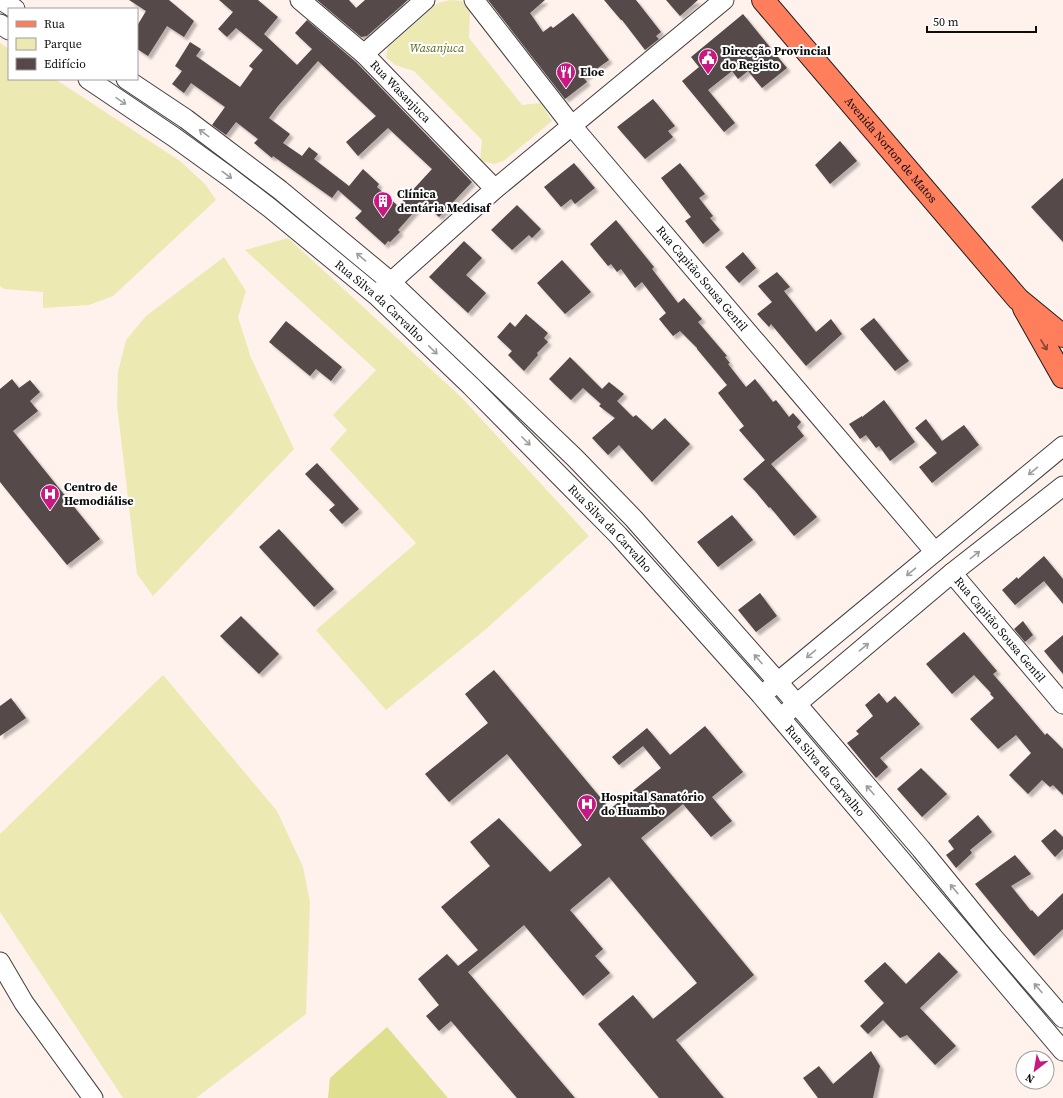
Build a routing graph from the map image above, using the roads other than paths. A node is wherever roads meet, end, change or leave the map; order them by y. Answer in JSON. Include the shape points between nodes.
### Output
{"nodes":[{"id":1,"x":300,"y":0,"type":"edge"},
{"id":2,"x":426,"y":0,"type":"edge"},
{"id":3,"x":474,"y":0,"type":"edge"},
{"id":4,"x":724,"y":0,"type":"edge"},
{"id":5,"x":763,"y":0,"type":"edge"},
{"id":6,"x":364,"y":54,"type":"junction"},
{"id":7,"x":89,"y":80,"type":"edge"},
{"id":8,"x":128,"y":80,"type":"edge"},
{"id":9,"x":186,"y":119,"type":"junction"},
{"id":10,"x":572,"y":126,"type":"junction"},
{"id":11,"x":174,"y":137,"type":"junction"},
{"id":12,"x":495,"y":189,"type":"junction"},
{"id":13,"x":391,"y":282,"type":"junction"},
{"id":14,"x":377,"y":296,"type":"junction"},
{"id":15,"x":1018,"y":299,"type":"junction"},
{"id":16,"x":1063,"y":336,"type":"edge"},
{"id":17,"x":486,"y":372,"type":"junction"},
{"id":18,"x":1063,"y":377,"type":"edge"},
{"id":19,"x":471,"y":386,"type":"junction"},
{"id":20,"x":1063,"y":446,"type":"edge"},
{"id":21,"x":575,"y":458,"type":"junction"},
{"id":22,"x":558,"y":473,"type":"junction"},
{"id":23,"x":1063,"y":486,"type":"edge"},
{"id":24,"x":935,"y":552,"type":"junction"},
{"id":25,"x":952,"y":573,"type":"junction"},
{"id":26,"x":778,"y":682,"type":"junction"},
{"id":27,"x":761,"y":695,"type":"junction"},
{"id":28,"x":796,"y":704,"type":"junction"},
{"id":29,"x":1063,"y":704,"type":"edge"},
{"id":30,"x":781,"y":718,"type":"junction"},
{"id":31,"x":994,"y":937,"type":"junction"},
{"id":32,"x":977,"y":950,"type":"junction"},
{"id":33,"x":0,"y":962,"type":"edge"},
{"id":34,"x":1063,"y":1018,"type":"edge"},
{"id":35,"x":1063,"y":1051,"type":"edge"},
{"id":36,"x":93,"y":1098,"type":"edge"}],
"edges":[{"from":1,"to":6,"type":"street","name":"Rua Wasanjuca"},
{"from":2,"to":6,"type":"street"},
{"from":3,"to":10,"type":"street","name":"Rua Capitão Sousa Gentil"},
{"from":4,"to":10,"type":"street"},
{"from":5,"to":15,"type":"main road","name":"Avenida Norton de Matos"},
{"from":6,"to":12,"type":"street","name":"Rua Wasanjuca"},
{"from":7,"to":11,"type":"street","name":"Rua Silva da Carvalho","one_way":true},
{"from":8,"to":9,"type":"street","name":"Rua Silva da Carvalho"},
{"from":9,"to":11,"type":"street"},
{"from":13,"to":9,"type":"street","name":"Rua Silva da Carvalho","one_way":true,"via":[[280,190]]},
{"from":10,"to":12,"type":"street"},
{"from":10,"to":24,"type":"street","name":"Rua Capitão Sousa Gentil"},
{"from":11,"to":14,"type":"street","name":"Rua Silva da Carvalho","one_way":true,"via":[[270,208]]},
{"from":12,"to":13,"type":"street"},
{"from":13,"to":14,"type":"street"},
{"from":13,"to":17,"type":"street","name":"Rua Silva da Carvalho"},
{"from":14,"to":19,"type":"street","name":"Rua Silva da Carvalho","one_way":true},
{"from":15,"to":16,"type":"main road","name":"Avenida Norton de Matos"},
{"from":15,"to":18,"type":"main road","name":"Avenida Norton de Matos","one_way":true},
{"from":17,"to":19,"type":"street"},
{"from":17,"to":21,"type":"street","name":"Rua Silva da Carvalho"},
{"from":19,"to":22,"type":"street","name":"Rua Silva da Carvalho","one_way":true},
{"from":20,"to":24,"type":"street","one_way":true},
{"from":21,"to":22,"type":"street"},
{"from":26,"to":21,"type":"street","name":"Rua Silva da Carvalho","one_way":true,"via":[[634,519]]},
{"from":22,"to":27,"type":"street","name":"Rua Silva da Carvalho","via":[[618,535]]},
{"from":25,"to":23,"type":"street","one_way":true},
{"from":24,"to":26,"type":"street","one_way":true},
{"from":28,"to":25,"type":"street","one_way":true},
{"from":25,"to":29,"type":"street","name":"Rua Capitão Sousa Gentil"},
{"from":26,"to":27,"type":"street"},
{"from":26,"to":28,"type":"street","name":"Rua Silva da Carvalho"},
{"from":27,"to":30,"type":"street","name":"Rua Silva da Carvalho"},
{"from":28,"to":30,"type":"street"},
{"from":31,"to":28,"type":"street","name":"Rua Silva da Carvalho","one_way":true},
{"from":30,"to":32,"type":"street","name":"Rua Silva da Carvalho"},
{"from":31,"to":32,"type":"street"},
{"from":34,"to":31,"type":"street","name":"Rua Silva da Carvalho","one_way":true},
{"from":32,"to":35,"type":"street","name":"Rua Silva da Carvalho"},
{"from":33,"to":36,"type":"street","via":[[24,1003]]}]}
